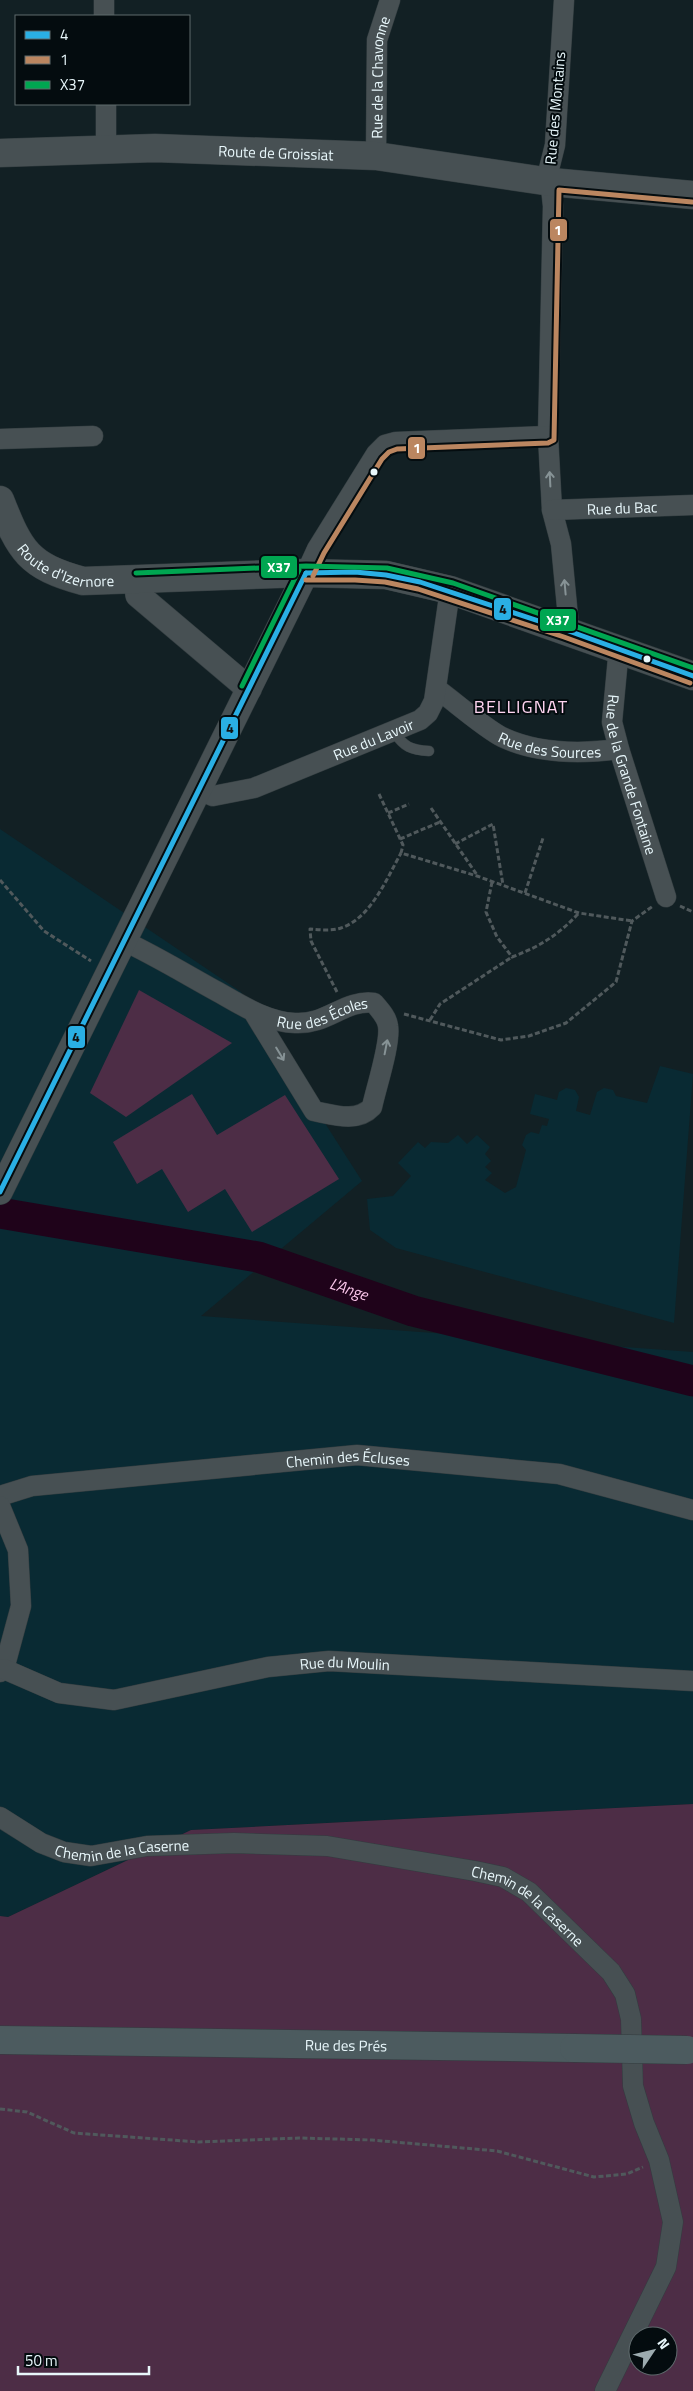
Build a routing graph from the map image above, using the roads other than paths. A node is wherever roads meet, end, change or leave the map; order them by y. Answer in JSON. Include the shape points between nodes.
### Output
{"nodes":[{"id":1,"x":104,"y":0,"type":"edge"},
{"id":2,"x":390,"y":0,"type":"edge"},
{"id":3,"x":564,"y":0,"type":"edge"},
{"id":4,"x":104,"y":15,"type":"edge"},
{"id":5,"x":106,"y":105,"type":"edge"},
{"id":6,"x":106,"y":148,"type":"junction"},
{"id":7,"x":0,"y":153,"type":"edge"},
{"id":8,"x":376,"y":156,"type":"junction"},
{"id":9,"x":551,"y":182,"type":"junction"},
{"id":10,"x":693,"y":195,"type":"edge"},
{"id":11,"x":93,"y":436,"type":"dead end"},
{"id":12,"x":548,"y":436,"type":"junction"},
{"id":13,"x":0,"y":439,"type":"edge"},
{"id":14,"x":0,"y":500,"type":"edge"},
{"id":15,"x":693,"y":505,"type":"edge"},
{"id":16,"x":552,"y":510,"type":"junction"},
{"id":17,"x":306,"y":573,"type":"junction"},
{"id":18,"x":136,"y":580,"type":"junction"},
{"id":19,"x":450,"y":590,"type":"junction"},
{"id":20,"x":566,"y":630,"type":"junction"},
{"id":21,"x":621,"y":650,"type":"junction"},
{"id":22,"x":693,"y":676,"type":"edge"},
{"id":23,"x":249,"y":689,"type":"junction"},
{"id":24,"x":437,"y":689,"type":"junction"},
{"id":25,"x":394,"y":732,"type":"junction"},
{"id":26,"x":619,"y":749,"type":"junction"},
{"id":27,"x":429,"y":751,"type":"dead end"},
{"id":28,"x":199,"y":790,"type":"junction"},
{"id":29,"x":666,"y":896,"type":"road end"},
{"id":30,"x":124,"y":941,"type":"junction"},
{"id":31,"x":254,"y":1013,"type":"junction"},
{"id":32,"x":1,"y":1189,"type":"edge"},
{"id":33,"x":0,"y":1496,"type":"edge"},
{"id":34,"x":0,"y":1506,"type":"edge"},
{"id":35,"x":693,"y":1510,"type":"edge"},
{"id":36,"x":2,"y":1671,"type":"edge"},
{"id":37,"x":693,"y":1681,"type":"edge"},
{"id":38,"x":0,"y":1817,"type":"edge"},
{"id":39,"x":0,"y":2040,"type":"edge"},
{"id":40,"x":690,"y":2050,"type":"edge"},
{"id":41,"x":605,"y":2391,"type":"edge"}],
"edges":[{"from":1,"to":4,"type":"street"},
{"from":2,"to":8,"type":"street","name":"Rue de la Chavonne","via":[[377,40]]},
{"from":3,"to":9,"type":"street","name":"Rue des Montains"},
{"from":5,"to":6,"type":"street"},
{"from":6,"to":7,"type":"main road","name":"Route de Groissiat"},
{"from":6,"to":8,"type":"main road","name":"Route de Groissiat"},
{"from":8,"to":9,"type":"main road","name":"Route de Groissiat"},
{"from":9,"to":10,"type":"main road","name":"Route de Groissiat"},
{"from":9,"to":12,"type":"street","name":"Rue des Montains"},
{"from":11,"to":13,"type":"street"},
{"from":16,"to":12,"type":"street","name":"Rue des Montains","one_way":true},
{"from":12,"to":17,"type":"street","via":[[419,440],[385,445],[376,454],[322,541]]},
{"from":14,"to":18,"type":"main road","name":"Route d'Izernore","via":[[15,538],[42,565],[83,581]]},
{"from":15,"to":16,"type":"street","name":"Rue du Bac"},
{"from":20,"to":16,"type":"street","name":"Rue des Montains","one_way":true,"via":[[568,618],[562,544]]},
{"from":17,"to":18,"type":"main road","name":"Route d'Izernore"},
{"from":17,"to":19,"type":"main road","name":"Route d'Izernore","via":[[386,575]]},
{"from":17,"to":23,"type":"street"},
{"from":18,"to":23,"type":"street","name":"Route d'Izernore","via":[[138,595]]},
{"from":19,"to":20,"type":"main road","name":"Route d'Izernore"},
{"from":19,"to":24,"type":"street","name":"Rue du Lavoir"},
{"from":20,"to":21,"type":"main road","name":"Route d'Izernore"},
{"from":21,"to":22,"type":"main road","name":"Route d'Izernore"},
{"from":21,"to":26,"type":"street","name":"Rue de la Grande Fontaine","via":[[612,722]]},
{"from":23,"to":28,"type":"street"},
{"from":24,"to":25,"type":"street","name":"Rue du Lavoir","via":[[428,713]]},
{"from":24,"to":26,"type":"street","name":"Rue des Sources","via":[[502,737],[537,748],[572,753]]},
{"from":25,"to":27,"type":"lane","via":[[405,746]]},
{"from":25,"to":28,"type":"street","name":"Rue du Lavoir","via":[[254,788],[213,796]]},
{"from":26,"to":29,"type":"street","name":"Rue de la Grande Fontaine"},
{"from":28,"to":30,"type":"street"},
{"from":30,"to":31,"type":"street","name":"Rue des Écoles"},
{"from":30,"to":32,"type":"street"},
{"from":31,"to":31,"type":"street","name":"Rue des Écoles","one_way":true,"via":[[314,1110],[356,1117],[372,1107],[388,1026],[374,1003],[361,1001],[311,1023],[293,1023]]},
{"from":33,"to":35,"type":"street","name":"Chemin des Écluses","via":[[42,1484],[357,1455],[559,1474]]},
{"from":34,"to":36,"type":"street","via":[[18,1550],[21,1606]]},
{"from":36,"to":37,"type":"street","name":"Rue du Moulin","via":[[59,1693],[114,1700],[268,1667],[329,1661]]},
{"from":38,"to":41,"type":"street","name":"Chemin de la Caserne","via":[[41,1843],[64,1852],[91,1856],[147,1846],[234,1843],[327,1846],[475,1870],[503,1877],[528,1892],[612,1972],[625,1994],[632,2019],[633,2086],[659,2160],[674,2222],[666,2267]]},
{"from":39,"to":40,"type":"main road","name":"Rue des Prés","bridge":true}]}
